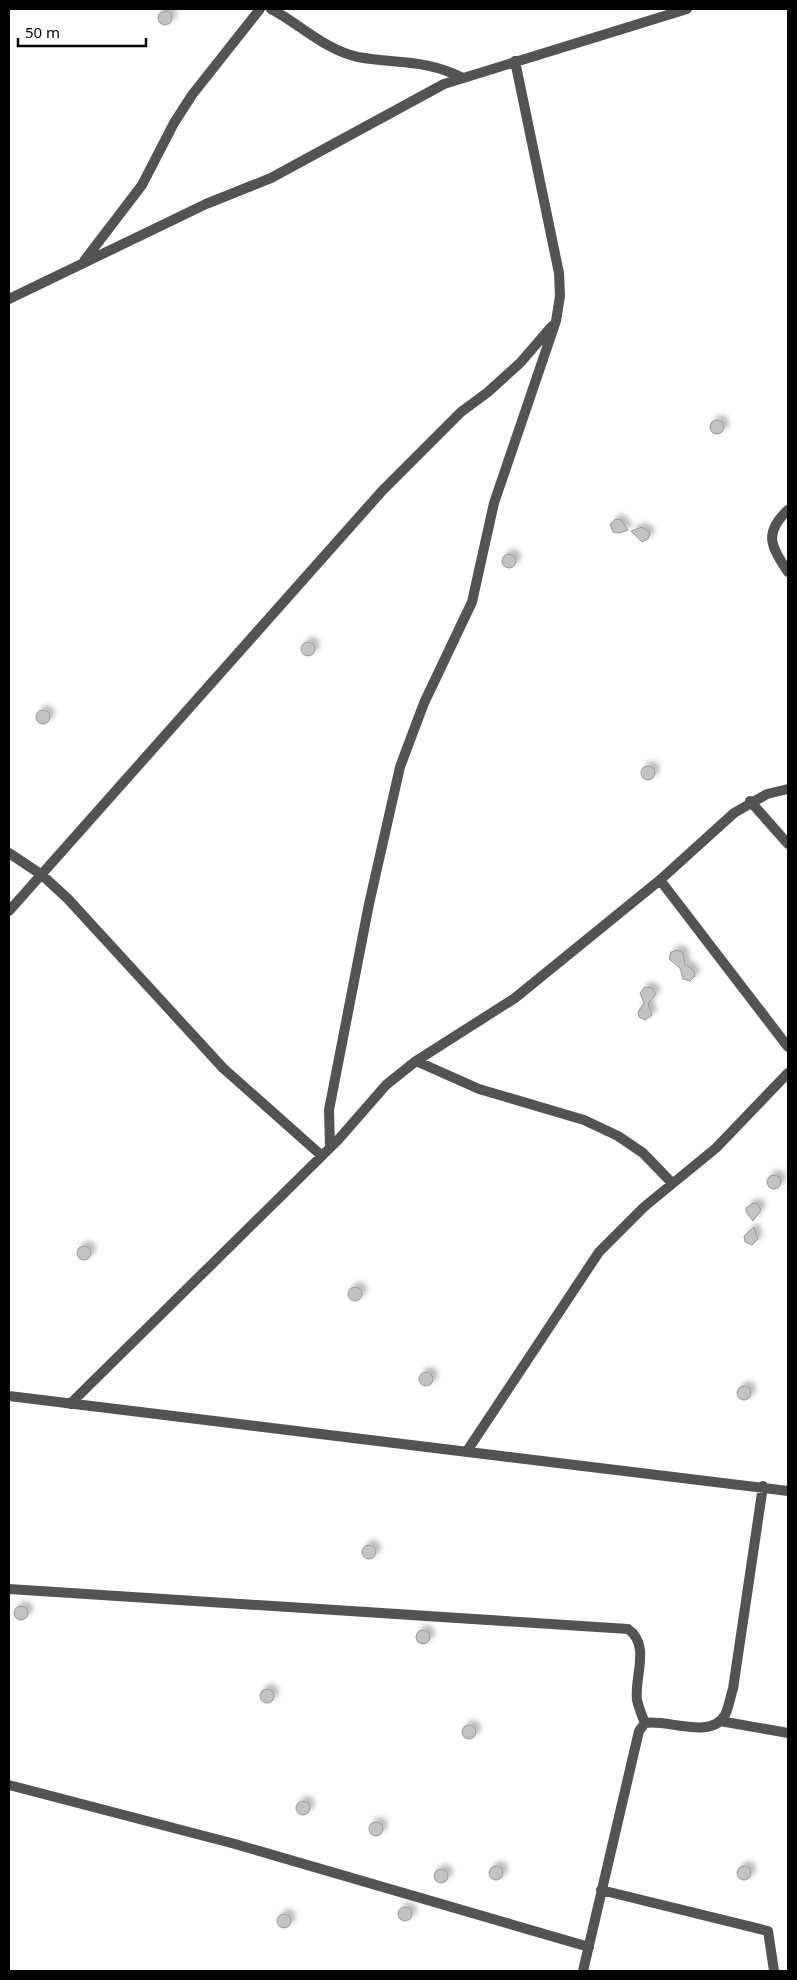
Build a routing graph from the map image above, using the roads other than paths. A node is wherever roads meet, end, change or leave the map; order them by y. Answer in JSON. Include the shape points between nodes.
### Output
{"nodes":[{"id":1,"x":260,"y":9,"type":"edge"},
{"id":2,"x":271,"y":9,"type":"edge"},
{"id":3,"x":687,"y":9,"type":"edge"},
{"id":4,"x":288,"y":12,"type":"edge"},
{"id":5,"x":514,"y":61,"type":"junction"},
{"id":6,"x":462,"y":78,"type":"junction"},
{"id":7,"x":82,"y":264,"type":"junction"},
{"id":8,"x":9,"y":299,"type":"edge"},
{"id":9,"x":556,"y":321,"type":"junction"},
{"id":10,"x":788,"y":510,"type":"edge"},
{"id":11,"x":788,"y":572,"type":"edge"},
{"id":12,"x":788,"y":789,"type":"edge"},
{"id":13,"x":750,"y":801,"type":"junction"},
{"id":14,"x":788,"y":844,"type":"edge"},
{"id":15,"x":9,"y":853,"type":"edge"},
{"id":16,"x":42,"y":875,"type":"junction"},
{"id":17,"x":660,"y":880,"type":"junction"},
{"id":18,"x":9,"y":911,"type":"edge"},
{"id":19,"x":788,"y":1047,"type":"edge"},
{"id":20,"x":416,"y":1061,"type":"junction"},
{"id":21,"x":788,"y":1072,"type":"edge"},
{"id":22,"x":330,"y":1148,"type":"junction"},
{"id":23,"x":322,"y":1156,"type":"junction"},
{"id":24,"x":672,"y":1183,"type":"junction"},
{"id":25,"x":9,"y":1396,"type":"edge"},
{"id":26,"x":70,"y":1404,"type":"junction"},
{"id":27,"x":467,"y":1451,"type":"junction"},
{"id":28,"x":763,"y":1486,"type":"junction"},
{"id":29,"x":788,"y":1491,"type":"edge"},
{"id":30,"x":9,"y":1589,"type":"edge"},
{"id":31,"x":720,"y":1721,"type":"junction"},
{"id":32,"x":645,"y":1723,"type":"junction"},
{"id":33,"x":788,"y":1733,"type":"edge"},
{"id":34,"x":9,"y":1785,"type":"edge"},
{"id":35,"x":602,"y":1890,"type":"junction"},
{"id":36,"x":589,"y":1947,"type":"junction"},
{"id":37,"x":583,"y":1971,"type":"edge"},
{"id":38,"x":774,"y":1971,"type":"edge"}],
"edges":[{"from":1,"to":7,"type":"street","via":[[192,95],[142,185]]},
{"from":2,"to":4,"type":"street"},
{"from":3,"to":5,"type":"street"},
{"from":4,"to":6,"type":"street","via":[[340,51],[358,57],[444,68]]},
{"from":5,"to":6,"type":"street"},
{"from":5,"to":9,"type":"street","via":[[559,273]]},
{"from":6,"to":7,"type":"street","via":[[444,84],[271,178],[206,204]]},
{"from":7,"to":8,"type":"street"},
{"from":9,"to":16,"type":"street","via":[[520,363],[461,412],[382,491]]},
{"from":9,"to":22,"type":"street","via":[[494,503],[472,602],[424,703],[400,767],[371,894],[329,1110]]},
{"from":10,"to":11,"type":"street","via":[[775,522],[771,533],[778,556]]},
{"from":12,"to":13,"type":"street"},
{"from":13,"to":14,"type":"street"},
{"from":13,"to":17,"type":"street"},
{"from":15,"to":16,"type":"street"},
{"from":16,"to":18,"type":"street"},
{"from":16,"to":23,"type":"street","via":[[68,899],[223,1068]]},
{"from":17,"to":19,"type":"street"},
{"from":17,"to":20,"type":"street","via":[[514,998]]},
{"from":20,"to":22,"type":"street","via":[[386,1085]]},
{"from":20,"to":24,"type":"street","via":[[479,1089],[584,1120],[618,1136],[643,1153]]},
{"from":21,"to":24,"type":"street","via":[[716,1148]]},
{"from":22,"to":23,"type":"street"},
{"from":23,"to":26,"type":"street"},
{"from":24,"to":27,"type":"street","via":[[599,1252]]},
{"from":25,"to":26,"type":"street"},
{"from":26,"to":27,"type":"street"},
{"from":27,"to":28,"type":"street"},
{"from":28,"to":29,"type":"street"},
{"from":28,"to":31,"type":"street","via":[[733,1689]]},
{"from":30,"to":32,"type":"street","via":[[628,1629],[639,1642],[637,1700]]},
{"from":31,"to":32,"type":"street","via":[[705,1728],[656,1721]]},
{"from":31,"to":33,"type":"street"},
{"from":32,"to":35,"type":"street","via":[[635,1743]]},
{"from":34,"to":36,"type":"street","via":[[235,1844]]},
{"from":35,"to":36,"type":"street"},
{"from":35,"to":38,"type":"street","via":[[768,1931]]},
{"from":36,"to":37,"type":"street"}]}
